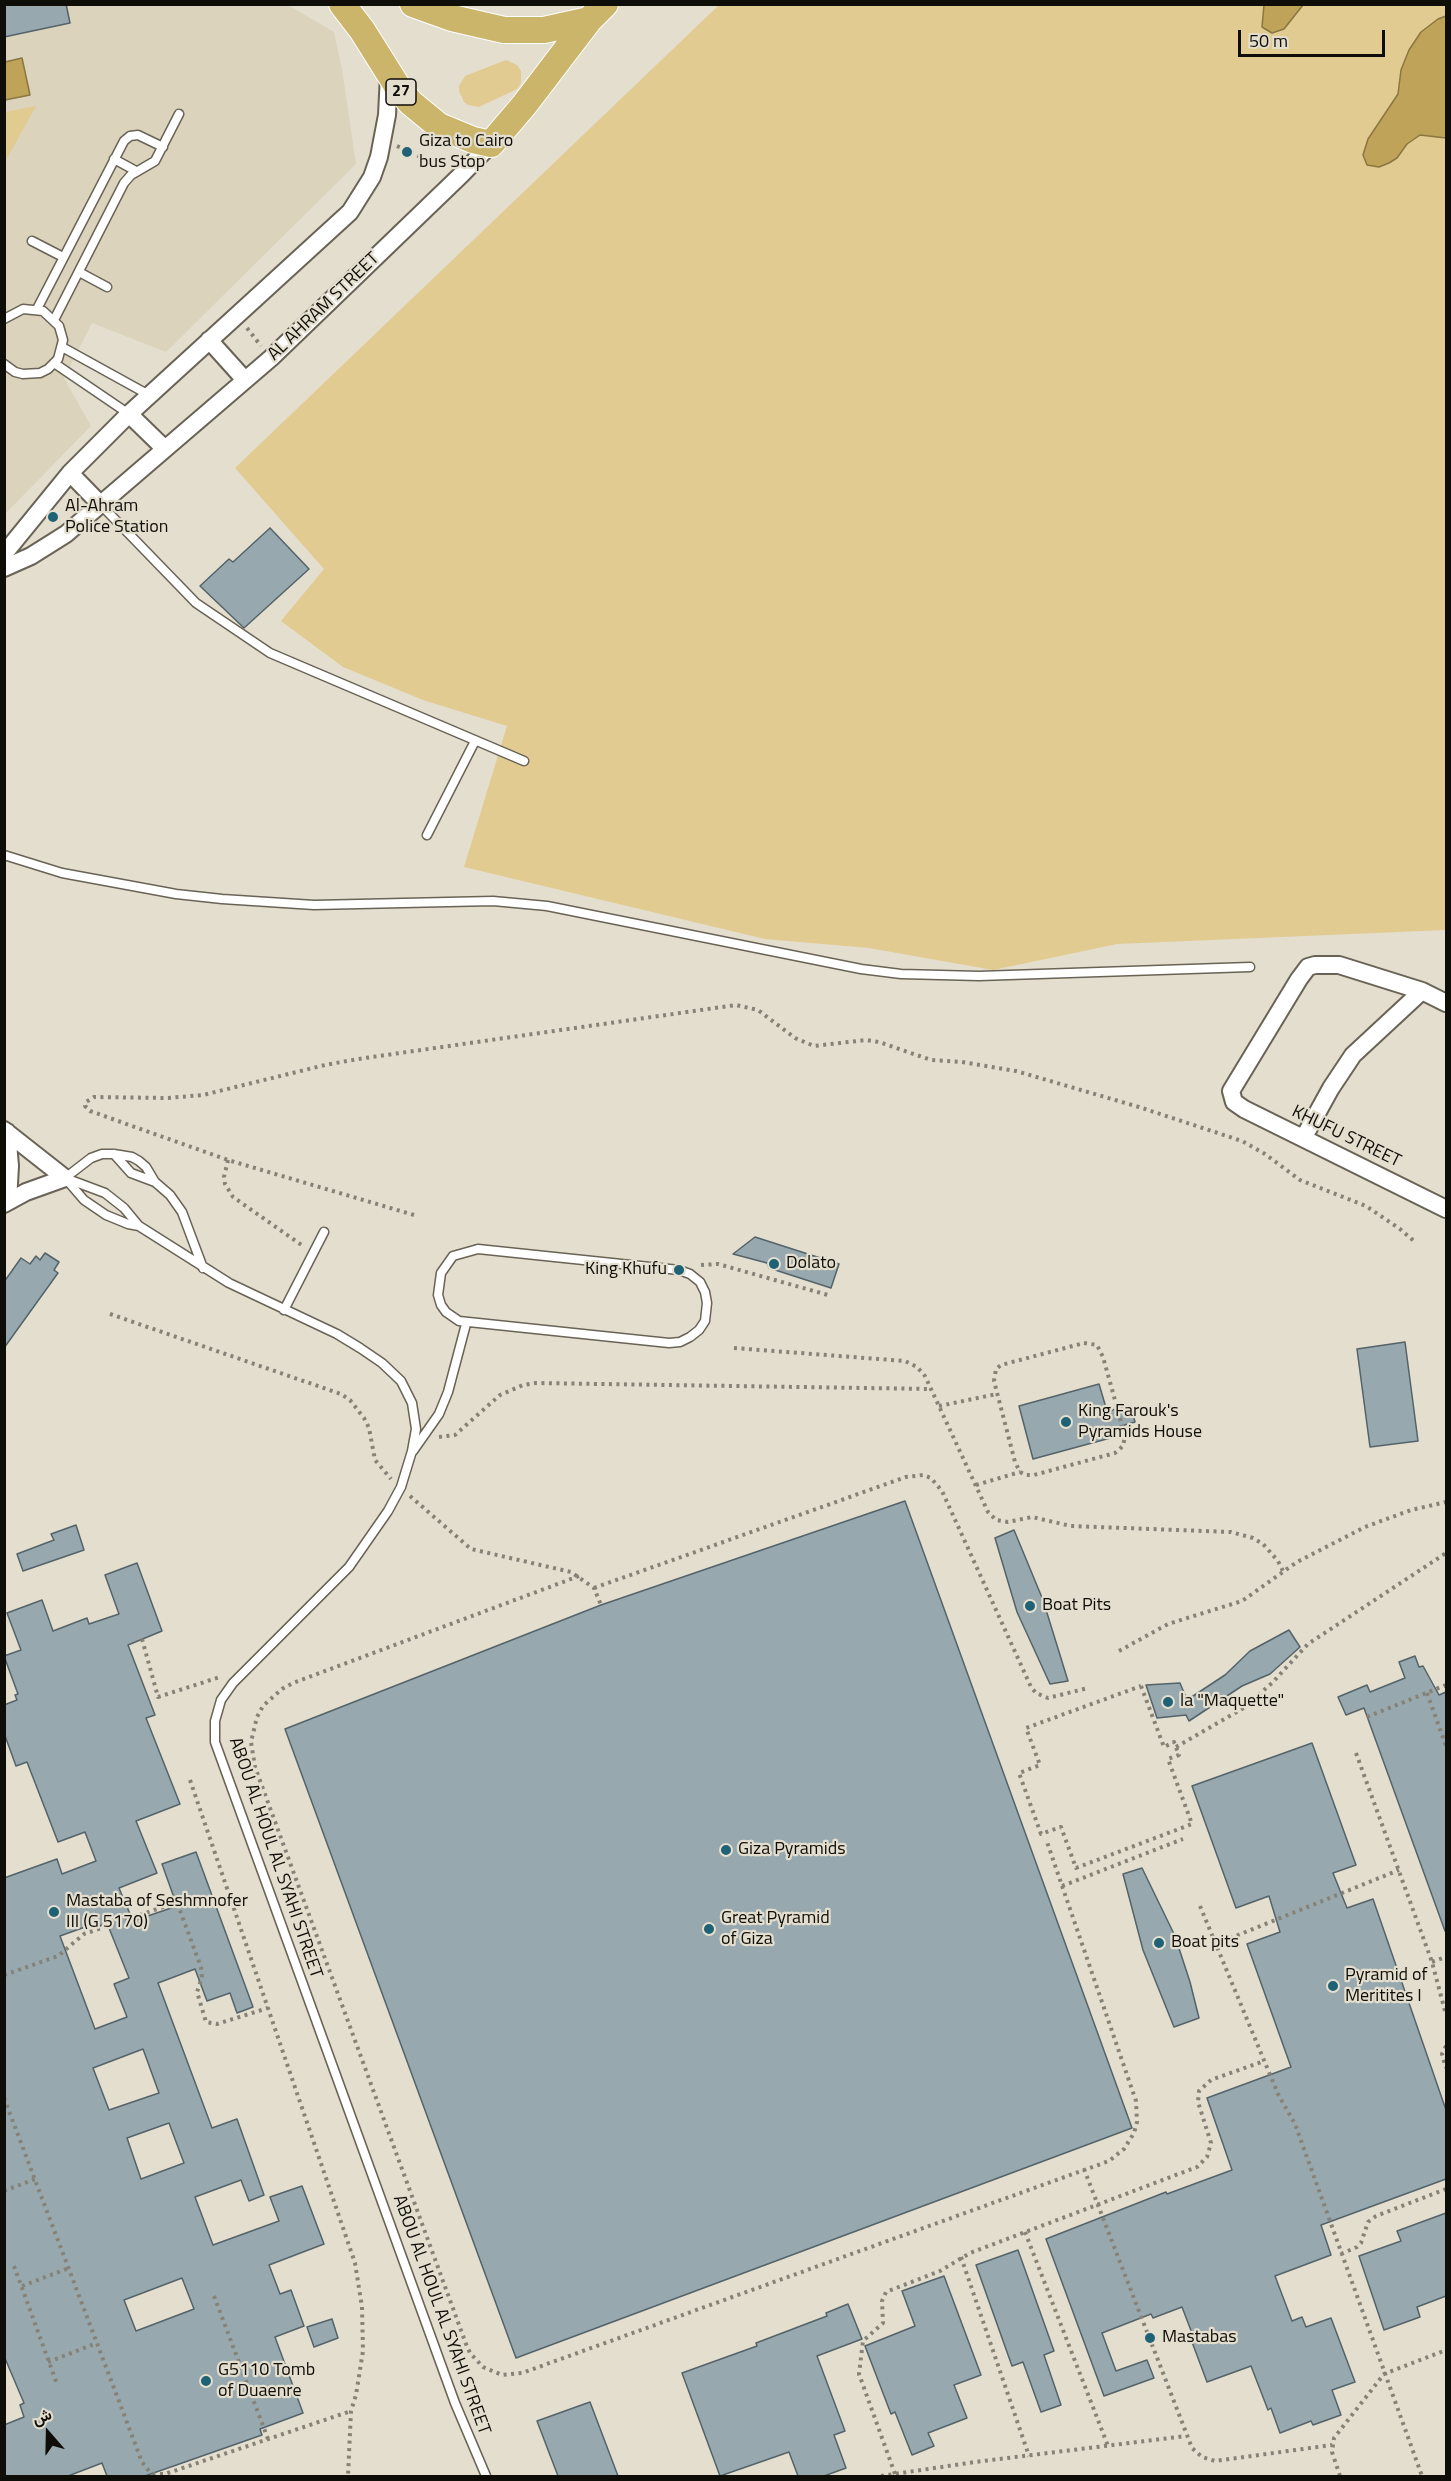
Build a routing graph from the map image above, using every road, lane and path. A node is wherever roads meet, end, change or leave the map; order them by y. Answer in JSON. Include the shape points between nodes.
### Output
{"nodes":[{"id":1,"x":342,"y":4,"type":"edge"},
{"id":2,"x":413,"y":4,"type":"edge"},
{"id":3,"x":597,"y":12,"type":"edge"},
{"id":4,"x":389,"y":74,"type":"junction"},
{"id":5,"x":178,"y":114,"type":"dead end"},
{"id":6,"x":384,"y":137,"type":"junction"},
{"id":7,"x":490,"y":144,"type":"junction"},
{"id":8,"x":163,"y":147,"type":"junction"},
{"id":9,"x":114,"y":159,"type":"junction"},
{"id":10,"x":136,"y":171,"type":"junction"},
{"id":11,"x":462,"y":174,"type":"junction"},
{"id":12,"x":32,"y":241,"type":"dead end"},
{"id":13,"x":63,"y":257,"type":"junction"},
{"id":14,"x":79,"y":272,"type":"junction"},
{"id":15,"x":107,"y":287,"type":"dead end"},
{"id":16,"x":37,"y":309,"type":"junction"},
{"id":17,"x":7,"y":315,"type":"edge"},
{"id":18,"x":238,"y":315,"type":"junction"},
{"id":19,"x":54,"y":320,"type":"junction"},
{"id":20,"x":209,"y":340,"type":"junction"},
{"id":21,"x":62,"y":347,"type":"junction"},
{"id":22,"x":271,"y":358,"type":"junction"},
{"id":23,"x":54,"y":363,"type":"junction"},
{"id":24,"x":4,"y":364,"type":"edge"},
{"id":25,"x":15,"y":372,"type":"junction"},
{"id":26,"x":4,"y":377,"type":"edge"},
{"id":27,"x":245,"y":380,"type":"junction"},
{"id":28,"x":149,"y":395,"type":"junction"},
{"id":29,"x":129,"y":414,"type":"junction"},
{"id":30,"x":165,"y":449,"type":"junction"},
{"id":31,"x":70,"y":473,"type":"junction"},
{"id":32,"x":100,"y":505,"type":"junction"},
{"id":33,"x":4,"y":554,"type":"edge"},
{"id":34,"x":4,"y":568,"type":"edge"},
{"id":35,"x":475,"y":741,"type":"junction"},
{"id":36,"x":524,"y":761,"type":"dead end"},
{"id":37,"x":427,"y":835,"type":"dead end"},
{"id":38,"x":4,"y":855,"type":"edge"},
{"id":39,"x":1250,"y":967,"type":"dead end"},
{"id":40,"x":1422,"y":991,"type":"junction"},
{"id":41,"x":1446,"y":1003,"type":"edge"},
{"id":42,"x":6,"y":1131,"type":"edge"},
{"id":43,"x":1304,"y":1137,"type":"junction"},
{"id":44,"x":114,"y":1154,"type":"junction"},
{"id":45,"x":228,"y":1160,"type":"junction"},
{"id":46,"x":65,"y":1178,"type":"junction"},
{"id":47,"x":155,"y":1182,"type":"junction"},
{"id":48,"x":6,"y":1202,"type":"edge"},
{"id":49,"x":1445,"y":1206,"type":"edge"},
{"id":50,"x":414,"y":1215,"type":"dead end"},
{"id":51,"x":140,"y":1226,"type":"junction"},
{"id":52,"x":324,"y":1232,"type":"dead end"},
{"id":53,"x":1414,"y":1242,"type":"dead end"},
{"id":54,"x":313,"y":1253,"type":"junction"},
{"id":55,"x":203,"y":1268,"type":"junction"},
{"id":56,"x":679,"y":1270,"type":"junction"},
{"id":57,"x":828,"y":1294,"type":"dead end"},
{"id":58,"x":284,"y":1310,"type":"junction"},
{"id":59,"x":110,"y":1314,"type":"dead end"},
{"id":60,"x":466,"y":1324,"type":"junction"},
{"id":61,"x":734,"y":1348,"type":"dead end"},
{"id":62,"x":932,"y":1389,"type":"junction"},
{"id":63,"x":998,"y":1394,"type":"junction"},
{"id":64,"x":939,"y":1406,"type":"junction"},
{"id":65,"x":427,"y":1434,"type":"junction"},
{"id":66,"x":412,"y":1452,"type":"junction"},
{"id":67,"x":1020,"y":1472,"type":"junction"},
{"id":68,"x":976,"y":1485,"type":"junction"},
{"id":69,"x":401,"y":1487,"type":"junction"},
{"id":70,"x":1446,"y":1502,"type":"edge"},
{"id":71,"x":1446,"y":1553,"type":"edge"},
{"id":72,"x":1283,"y":1571,"type":"junction"},
{"id":73,"x":579,"y":1576,"type":"junction"},
{"id":74,"x":594,"y":1588,"type":"junction"},
{"id":75,"x":601,"y":1605,"type":"dead end"},
{"id":76,"x":142,"y":1639,"type":"dead end"},
{"id":77,"x":1119,"y":1651,"type":"dead end"},
{"id":78,"x":227,"y":1674,"type":"dead end"},
{"id":79,"x":1446,"y":1685,"type":"edge"},
{"id":80,"x":1088,"y":1688,"type":"dead end"},
{"id":81,"x":1427,"y":1693,"type":"junction"},
{"id":82,"x":1366,"y":1717,"type":"dead end"},
{"id":83,"x":1446,"y":1746,"type":"edge"},
{"id":84,"x":1176,"y":1747,"type":"junction"},
{"id":85,"x":1356,"y":1753,"type":"dead end"},
{"id":86,"x":190,"y":1780,"type":"dead end"},
{"id":87,"x":1183,"y":1839,"type":"dead end"},
{"id":88,"x":1047,"y":1842,"type":"dead end"},
{"id":89,"x":1400,"y":1870,"type":"junction"},
{"id":90,"x":1062,"y":1886,"type":"junction"},
{"id":91,"x":1200,"y":1906,"type":"dead end"},
{"id":92,"x":1216,"y":1944,"type":"junction"},
{"id":93,"x":1446,"y":1957,"type":"edge"},
{"id":94,"x":1432,"y":1962,"type":"junction"},
{"id":95,"x":4,"y":1975,"type":"edge"},
{"id":96,"x":268,"y":2008,"type":"junction"},
{"id":97,"x":1446,"y":2015,"type":"edge"},
{"id":98,"x":1446,"y":2046,"type":"edge"},
{"id":99,"x":1264,"y":2061,"type":"junction"},
{"id":100,"x":1446,"y":2068,"type":"edge"},
{"id":101,"x":4,"y":2098,"type":"edge"},
{"id":102,"x":1084,"y":2169,"type":"junction"},
{"id":103,"x":35,"y":2179,"type":"junction"},
{"id":104,"x":1446,"y":2189,"type":"edge"},
{"id":105,"x":4,"y":2191,"type":"edge"},
{"id":106,"x":1098,"y":2205,"type":"junction"},
{"id":107,"x":1025,"y":2232,"type":"junction"},
{"id":108,"x":1341,"y":2254,"type":"junction"},
{"id":109,"x":961,"y":2257,"type":"junction"},
{"id":110,"x":14,"y":2266,"type":"dead end"},
{"id":111,"x":69,"y":2268,"type":"junction"},
{"id":112,"x":22,"y":2286,"type":"junction"},
{"id":113,"x":214,"y":2296,"type":"dead end"},
{"id":114,"x":97,"y":2343,"type":"junction"},
{"id":115,"x":1446,"y":2350,"type":"edge"},
{"id":116,"x":48,"y":2362,"type":"junction"},
{"id":117,"x":1384,"y":2374,"type":"junction"},
{"id":118,"x":57,"y":2384,"type":"dead end"},
{"id":119,"x":351,"y":2411,"type":"junction"},
{"id":120,"x":1186,"y":2436,"type":"junction"},
{"id":121,"x":268,"y":2439,"type":"junction"},
{"id":122,"x":1332,"y":2445,"type":"junction"},
{"id":123,"x":1108,"y":2446,"type":"junction"},
{"id":124,"x":1029,"y":2456,"type":"junction"},
{"id":125,"x":895,"y":2474,"type":"junction"},
{"id":126,"x":348,"y":2476,"type":"edge"},
{"id":127,"x":486,"y":2476,"type":"edge"},
{"id":128,"x":881,"y":2476,"type":"edge"},
{"id":129,"x":1340,"y":2476,"type":"edge"},
{"id":130,"x":1422,"y":2476,"type":"edge"}],
"edges":[{"from":1,"to":4,"type":"main road","number":"27"},
{"from":2,"to":3,"type":"main road","via":[[504,30],[544,30]]},
{"from":3,"to":7,"type":"main road","name":"AL AHRAM STREET"},
{"from":4,"to":6,"type":"street"},
{"from":4,"to":7,"type":"main road","number":"27","via":[[411,103],[439,126]]},
{"from":5,"to":8,"type":"lane"},
{"from":6,"to":11,"type":"path","via":[[421,159]]},
{"from":6,"to":18,"type":"street","via":[[372,177],[350,212]]},
{"from":7,"to":11,"type":"street","name":"AL AHRAM STREET"},
{"from":8,"to":9,"type":"lane","via":[[142,135],[134,135],[124,141]]},
{"from":8,"to":10,"type":"lane","via":[[155,161]]},
{"from":9,"to":10,"type":"lane"},
{"from":9,"to":13,"type":"lane"},
{"from":10,"to":14,"type":"lane","via":[[124,183]]},
{"from":11,"to":22,"type":"street","name":"AL AHRAM STREET"},
{"from":12,"to":13,"type":"lane"},
{"from":13,"to":16,"type":"lane"},
{"from":14,"to":15,"type":"lane"},
{"from":14,"to":19,"type":"lane"},
{"from":16,"to":17,"type":"lane"},
{"from":16,"to":19,"type":"lane"},
{"from":18,"to":20,"type":"street"},
{"from":18,"to":22,"type":"path"},
{"from":19,"to":21,"type":"lane","via":[[61,332]]},
{"from":20,"to":27,"type":"street"},
{"from":20,"to":28,"type":"street"},
{"from":21,"to":23,"type":"lane"},
{"from":21,"to":28,"type":"lane"},
{"from":22,"to":27,"type":"street","name":"AL AHRAM STREET"},
{"from":23,"to":25,"type":"lane","via":[[40,373]]},
{"from":23,"to":29,"type":"lane"},
{"from":24,"to":25,"type":"lane"},
{"from":25,"to":26,"type":"lane"},
{"from":27,"to":30,"type":"street","name":"AL AHRAM STREET"},
{"from":28,"to":29,"type":"street"},
{"from":29,"to":30,"type":"street"},
{"from":29,"to":31,"type":"street"},
{"from":30,"to":32,"type":"street","name":"AL AHRAM STREET"},
{"from":31,"to":32,"type":"street"},
{"from":31,"to":33,"type":"street"},
{"from":32,"to":34,"type":"street","name":"AL AHRAM STREET","via":[[49,546]]},
{"from":32,"to":35,"type":"lane","via":[[196,603],[270,653]]},
{"from":35,"to":36,"type":"lane"},
{"from":35,"to":37,"type":"lane"},
{"from":38,"to":39,"type":"lane","via":[[62,873],[222,899],[337,905],[493,901],[547,906],[901,974],[979,976]]},
{"from":40,"to":41,"type":"street"},
{"from":40,"to":43,"type":"street","via":[[1353,1055]]},
{"from":40,"to":43,"type":"street","name":"KHUFU STREET","via":[[1339,965],[1308,967],[1233,1085],[1231,1097],[1244,1109]]},
{"from":42,"to":46,"type":"street"},
{"from":42,"to":48,"type":"street"},
{"from":43,"to":49,"type":"street","name":"KHUFU STREET"},
{"from":44,"to":46,"type":"lane","via":[[90,1158]]},
{"from":44,"to":47,"type":"lane","via":[[131,1173]]},
{"from":44,"to":47,"type":"lane","via":[[139,1161]]},
{"from":45,"to":50,"type":"path"},
{"from":45,"to":53,"type":"path","via":[[90,1111],[86,1102],[90,1097],[203,1095],[358,1059],[736,1005],[758,1010],[795,1038],[814,1046],[866,1040],[931,1060],[1016,1071],[1242,1141],[1300,1180],[1383,1216]]},
{"from":45,"to":54,"type":"path","via":[[224,1177],[232,1197]]},
{"from":46,"to":48,"type":"street"},
{"from":46,"to":51,"type":"lane","name":"ABOU AL HOUL AL SYAHI STREET","via":[[105,1193]]},
{"from":46,"to":51,"type":"lane","name":"ABOU AL HOUL AL SYAHI STREET","via":[[84,1200],[106,1215]]},
{"from":47,"to":55,"type":"lane","via":[[177,1203]]},
{"from":51,"to":55,"type":"lane","name":"ABOU AL HOUL AL SYAHI STREET"},
{"from":52,"to":54,"type":"lane"},
{"from":54,"to":58,"type":"lane"},
{"from":55,"to":58,"type":"lane","name":"ABOU AL HOUL AL SYAHI STREET"},
{"from":56,"to":57,"type":"path","via":[[718,1264]]},
{"from":56,"to":60,"type":"lane","via":[[700,1282],[707,1303],[699,1330],[680,1342]]},
{"from":56,"to":60,"type":"lane","via":[[470,1250],[453,1256],[438,1284],[438,1295],[446,1312]]},
{"from":58,"to":66,"type":"lane","name":"ABOU AL HOUL AL SYAHI STREET","via":[[337,1334],[401,1381],[412,1403],[416,1429]]},
{"from":59,"to":69,"type":"path","via":[[341,1394],[364,1418],[375,1460]]},
{"from":60,"to":65,"type":"lane","via":[[448,1392]]},
{"from":61,"to":62,"type":"path","via":[[905,1361],[922,1371]]},
{"from":62,"to":64,"type":"path"},
{"from":62,"to":65,"type":"path","via":[[536,1383],[500,1395],[455,1435]]},
{"from":63,"to":64,"type":"path"},
{"from":63,"to":67,"type":"path"},
{"from":63,"to":67,"type":"path","via":[[994,1374],[1001,1365],[1084,1343],[1097,1345],[1103,1357],[1125,1436],[1123,1446],[1115,1453],[1034,1475]]},
{"from":64,"to":68,"type":"path"},
{"from":65,"to":66,"type":"lane"},
{"from":66,"to":69,"type":"lane","name":"ABOU AL HOUL AL SYAHI STREET"},
{"from":67,"to":68,"type":"path"},
{"from":68,"to":72,"type":"path","via":[[988,1512],[1002,1522],[1032,1516],[1071,1526],[1231,1532],[1263,1544]]},
{"from":69,"to":73,"type":"path","via":[[471,1549],[562,1568]]},
{"from":69,"to":127,"type":"lane","name":"ABOU AL HOUL AL SYAHI STREET","via":[[375,1533],[349,1567],[233,1683],[221,1700],[215,1742],[451,2392]]},
{"from":70,"to":72,"type":"path","via":[[1365,1527]]},
{"from":71,"to":84,"type":"path","via":[[1308,1644],[1258,1697]]},
{"from":72,"to":77,"type":"path","via":[[1242,1601],[1168,1624]]},
{"from":73,"to":74,"type":"path"},
{"from":73,"to":102,"type":"path","via":[[293,1683],[263,1706],[253,1730],[255,1767],[462,2333],[476,2361],[492,2372],[522,2373]]},
{"from":74,"to":75,"type":"path"},
{"from":74,"to":80,"type":"path","via":[[906,1477],[923,1475],[942,1491],[1031,1687],[1042,1696],[1054,1698]]},
{"from":76,"to":78,"type":"path","via":[[158,1697]]},
{"from":79,"to":81,"type":"path"},
{"from":81,"to":82,"type":"path"},
{"from":81,"to":83,"type":"path"},
{"from":84,"to":84,"type":"path","via":[[1179,1755],[1168,1760],[1192,1824],[1076,1868],[1061,1827],[1041,1834],[1019,1773],[1040,1765],[1026,1728],[1141,1686],[1164,1747],[1174,1742]]},
{"from":85,"to":89,"type":"path"},
{"from":86,"to":96,"type":"path"},
{"from":87,"to":90,"type":"path"},
{"from":88,"to":90,"type":"path"},
{"from":89,"to":92,"type":"path"},
{"from":89,"to":94,"type":"path"},
{"from":90,"to":102,"type":"path","via":[[1138,2112],[1134,2133],[1124,2149],[1109,2161]]},
{"from":91,"to":92,"type":"path"},
{"from":92,"to":99,"type":"path"},
{"from":93,"to":94,"type":"path"},
{"from":94,"to":97,"type":"path"},
{"from":95,"to":96,"type":"path","via":[[58,1956],[84,1934],[172,1904],[179,1908],[201,1967],[197,1992],[206,2022],[217,2024]]},
{"from":96,"to":119,"type":"path","via":[[358,2274],[363,2351]]},
{"from":98,"to":100,"type":"path","via":[[1442,2054]]},
{"from":99,"to":106,"type":"path","via":[[1211,2080],[1199,2091],[1198,2102],[1211,2143],[1207,2157],[1197,2167]]},
{"from":99,"to":108,"type":"path","via":[[1295,2124]]},
{"from":101,"to":103,"type":"path"},
{"from":102,"to":106,"type":"path"},
{"from":103,"to":105,"type":"path"},
{"from":103,"to":111,"type":"path"},
{"from":104,"to":108,"type":"path","via":[[1376,2216],[1368,2222],[1361,2243]]},
{"from":106,"to":107,"type":"path"},
{"from":106,"to":120,"type":"path"},
{"from":107,"to":109,"type":"path"},
{"from":107,"to":123,"type":"path"},
{"from":108,"to":117,"type":"path"},
{"from":109,"to":124,"type":"path"},
{"from":109,"to":125,"type":"path","via":[[946,2268],[886,2292],[882,2301],[884,2323],[862,2341],[859,2378]]},
{"from":110,"to":112,"type":"path"},
{"from":111,"to":112,"type":"path"},
{"from":111,"to":114,"type":"path"},
{"from":112,"to":116,"type":"path"},
{"from":113,"to":121,"type":"path"},
{"from":114,"to":116,"type":"path"},
{"from":114,"to":121,"type":"path","via":[[142,2462],[154,2474],[165,2474]]},
{"from":115,"to":117,"type":"path"},
{"from":116,"to":118,"type":"path"},
{"from":117,"to":122,"type":"path"},
{"from":117,"to":130,"type":"path"},
{"from":119,"to":121,"type":"path"},
{"from":119,"to":126,"type":"path"},
{"from":120,"to":122,"type":"path","via":[[1202,2457],[1215,2461]]},
{"from":120,"to":123,"type":"path"},
{"from":122,"to":129,"type":"path"},
{"from":123,"to":124,"type":"path"},
{"from":124,"to":125,"type":"path"},
{"from":125,"to":128,"type":"path"}]}
